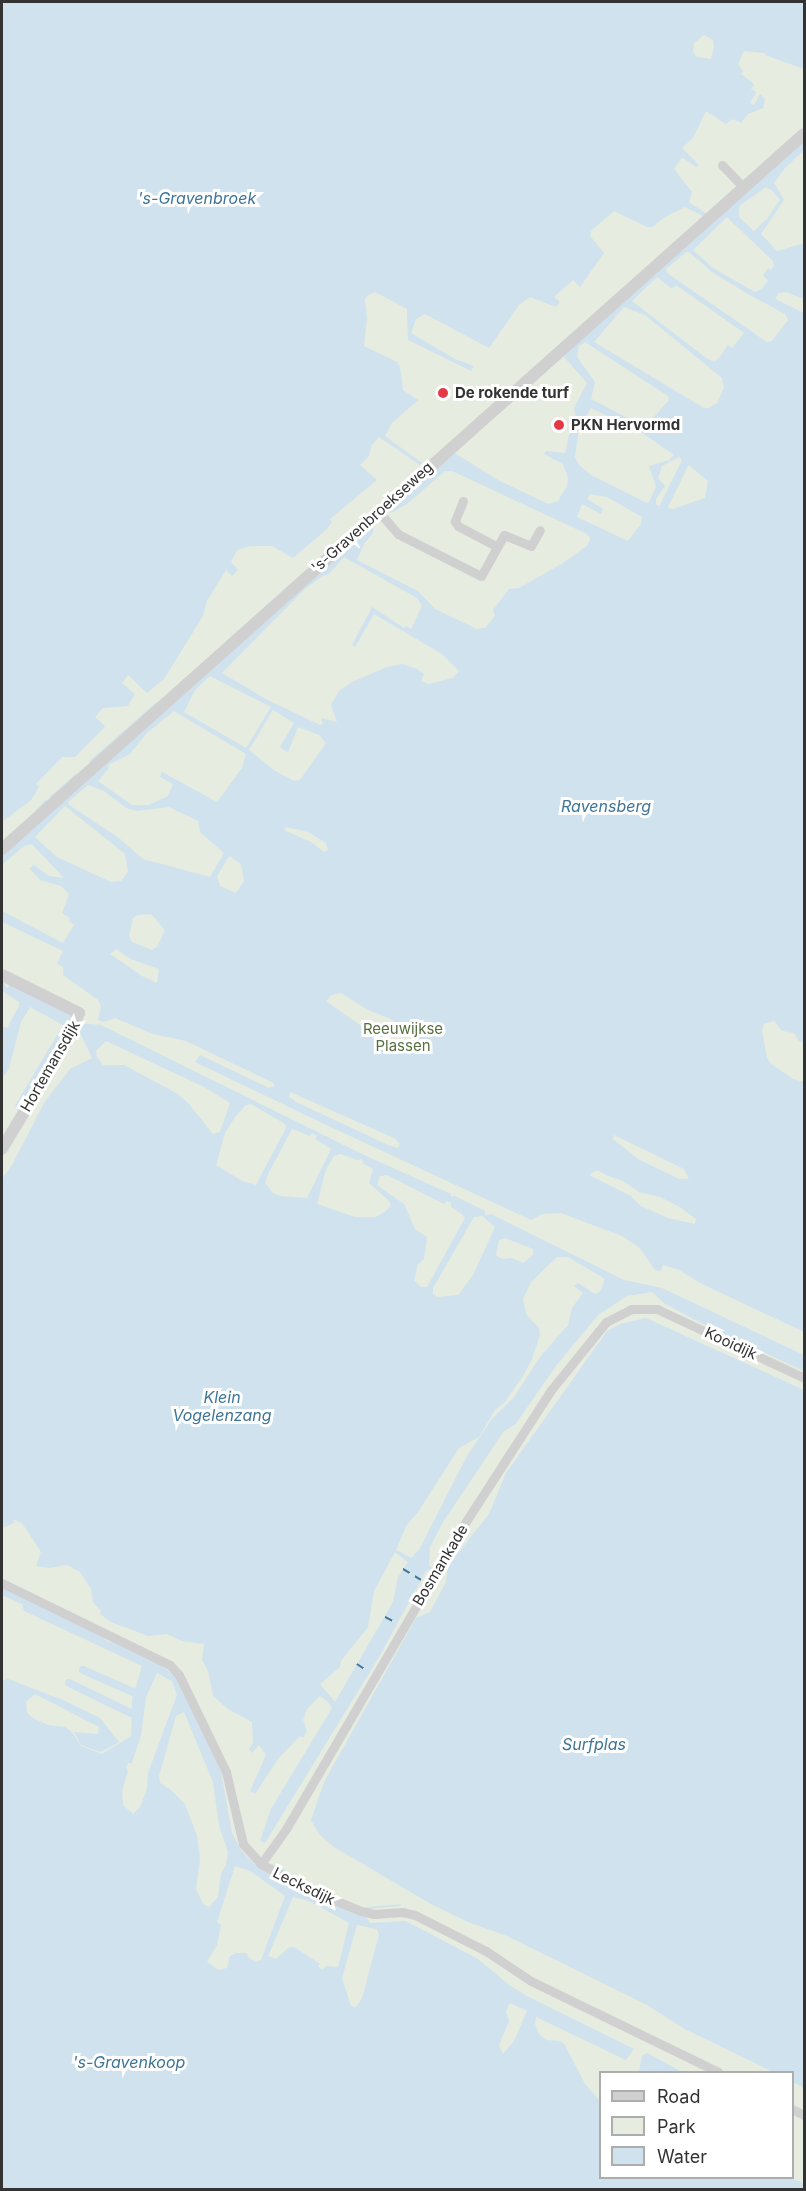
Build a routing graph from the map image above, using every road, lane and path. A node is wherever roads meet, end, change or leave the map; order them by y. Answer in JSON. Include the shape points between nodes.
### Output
{"nodes":[{"id":1,"x":804,"y":134,"type":"edge"},
{"id":2,"x":722,"y":165,"type":"dead end"},
{"id":3,"x":743,"y":187,"type":"junction"},
{"id":4,"x":463,"y":501,"type":"dead end"},
{"id":5,"x":379,"y":512,"type":"junction"},
{"id":6,"x":540,"y":530,"type":"dead end"},
{"id":7,"x":496,"y":546,"type":"junction"},
{"id":8,"x":2,"y":849,"type":"edge"},
{"id":9,"x":2,"y":975,"type":"edge"},
{"id":10,"x":2,"y":1149,"type":"edge"},
{"id":11,"x":657,"y":1309,"type":"joint"},
{"id":12,"x":804,"y":1378,"type":"edge"},
{"id":13,"x":2,"y":1583,"type":"edge"},
{"id":14,"x":261,"y":1864,"type":"junction"},
{"id":15,"x":714,"y":2071,"type":"edge"}],
"edges":[{"from":1,"to":3,"type":"street","name":"'s-Gravenbroekseweg"},
{"from":2,"to":3,"type":"street"},
{"from":3,"to":5,"type":"street","name":"'s-Gravenbroekseweg"},
{"from":4,"to":7,"type":"street","via":[[454,521]]},
{"from":5,"to":7,"type":"street","via":[[398,534],[481,576]]},
{"from":5,"to":8,"type":"street","name":"'s-Gravenbroekseweg"},
{"from":6,"to":7,"type":"street","via":[[531,546],[504,535]]},
{"from":9,"to":10,"type":"street","name":"Hortemansdijk","via":[[76,1022]]},
{"from":11,"to":12,"type":"street","name":"Kooidijk"},
{"from":11,"to":14,"type":"street","name":"Bosmankade","via":[[631,1309],[613,1316],[598,1329],[551,1390],[447,1552],[291,1820]]},
{"from":13,"to":14,"type":"street","name":"Lecksdijk","via":[[170,1665],[179,1675],[226,1772],[243,1844]]},
{"from":14,"to":15,"type":"street","name":"Lecksdijk","via":[[361,1911],[416,1915],[486,1951],[549,1990]]}]}
